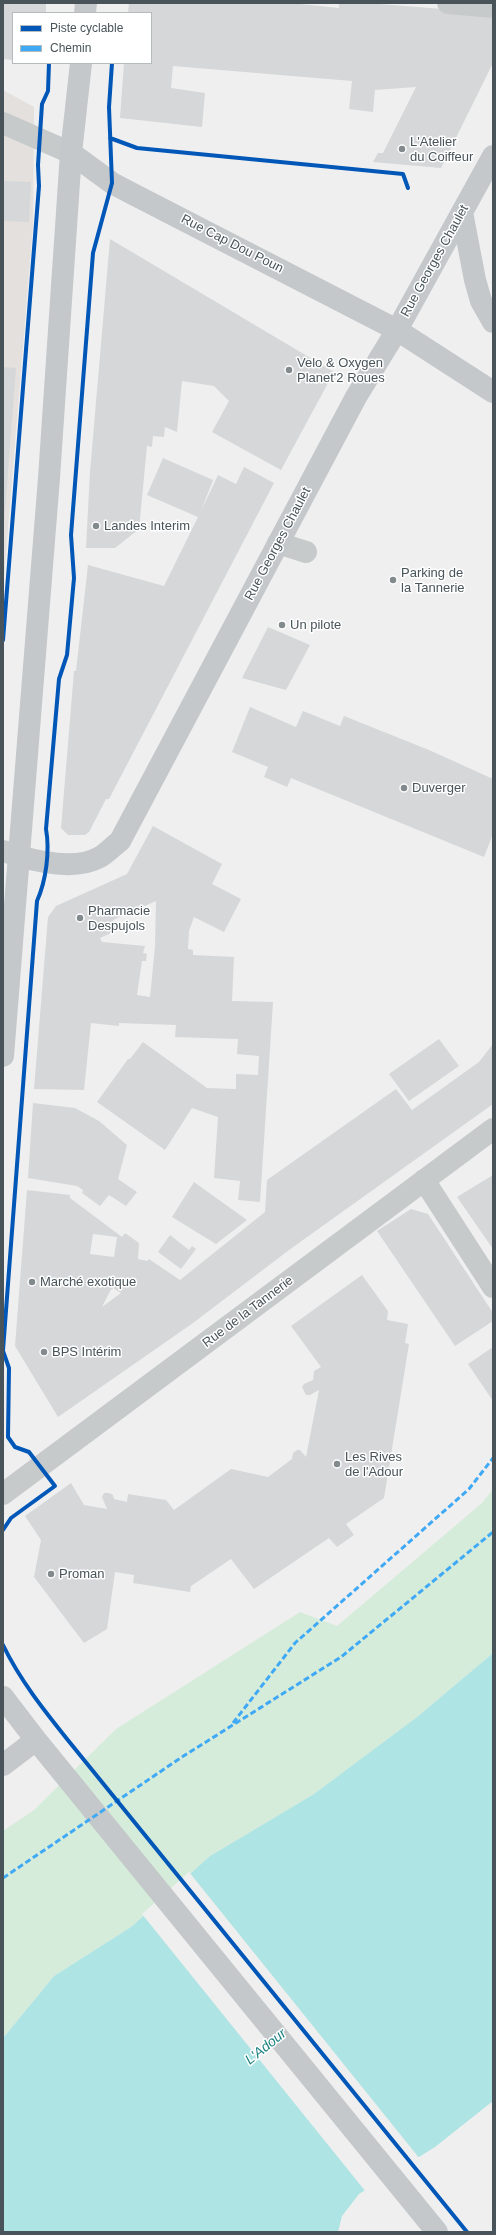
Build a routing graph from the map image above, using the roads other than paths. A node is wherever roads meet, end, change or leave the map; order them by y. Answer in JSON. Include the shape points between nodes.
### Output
{"nodes":[{"id":1,"x":448,"y":3,"type":"edge"},
{"id":2,"x":493,"y":7,"type":"edge"},
{"id":3,"x":81,"y":64,"type":"edge"},
{"id":4,"x":3,"y":123,"type":"edge"},
{"id":5,"x":71,"y":153,"type":"junction"},
{"id":6,"x":493,"y":156,"type":"edge"},
{"id":7,"x":462,"y":212,"type":"junction"},
{"id":8,"x":493,"y":322,"type":"edge"},
{"id":9,"x":397,"y":330,"type":"junction"},
{"id":10,"x":493,"y":392,"type":"edge"},
{"id":11,"x":278,"y":543,"type":"junction"},
{"id":12,"x":306,"y":552,"type":"dead end"},
{"id":13,"x":11,"y":853,"type":"edge"},
{"id":14,"x":3,"y":1056,"type":"edge"},
{"id":15,"x":493,"y":1129,"type":"edge"},
{"id":16,"x":424,"y":1180,"type":"junction"},
{"id":17,"x":493,"y":1287,"type":"edge"},
{"id":18,"x":3,"y":1494,"type":"edge"},
{"id":19,"x":3,"y":1697,"type":"edge"},
{"id":20,"x":36,"y":1740,"type":"junction"},
{"id":21,"x":3,"y":1765,"type":"edge"},
{"id":22,"x":437,"y":2232,"type":"edge"}],
"edges":[{"from":1,"to":2,"type":"street"},
{"from":3,"to":5,"type":"main road"},
{"from":4,"to":5,"type":"street"},
{"from":5,"to":9,"type":"main road","name":"Rue Cap Dou Poun","via":[[129,192]]},
{"from":5,"to":13,"type":"main road","via":[[49,478]]},
{"from":6,"to":7,"type":"main road","name":"Rue Georges Chaulet"},
{"from":7,"to":8,"type":"main road","via":[[475,280],[481,301]]},
{"from":7,"to":9,"type":"main road","name":"Rue Georges Chaulet"},
{"from":9,"to":10,"type":"main road","name":"Rue Cap Dou Poun"},
{"from":9,"to":11,"type":"main road","name":"Rue Georges Chaulet","via":[[362,387]]},
{"from":11,"to":12,"type":"street"},
{"from":11,"to":13,"type":"main road","name":"Rue Georges Chaulet","via":[[120,841],[99,858],[80,862],[45,863]]},
{"from":13,"to":14,"type":"main road"},
{"from":15,"to":16,"type":"street","name":"Rue de la Tannerie"},
{"from":16,"to":17,"type":"street"},
{"from":16,"to":18,"type":"street","name":"Rue de la Tannerie"},
{"from":19,"to":20,"type":"main road"},
{"from":20,"to":21,"type":"main road"},
{"from":20,"to":22,"type":"main road"}]}
